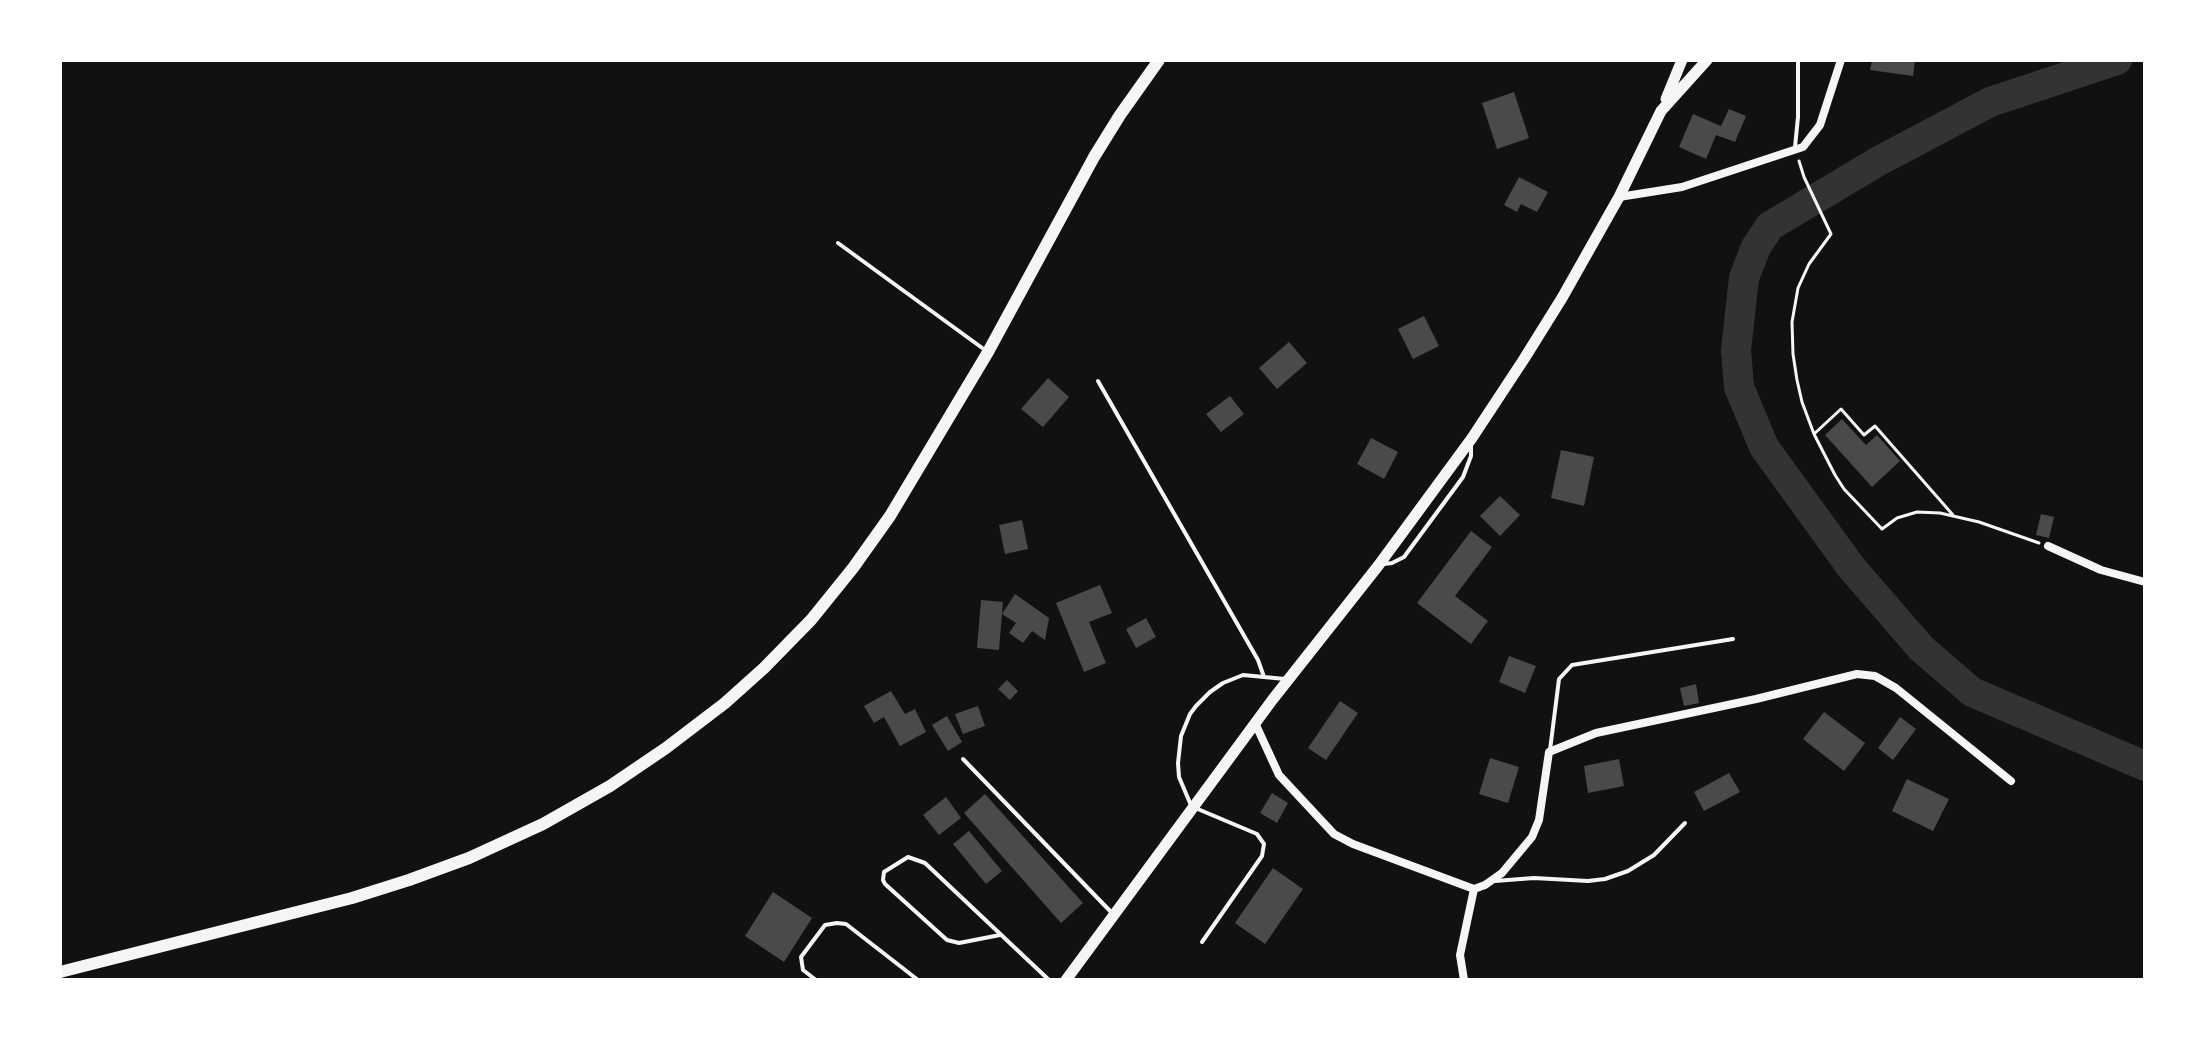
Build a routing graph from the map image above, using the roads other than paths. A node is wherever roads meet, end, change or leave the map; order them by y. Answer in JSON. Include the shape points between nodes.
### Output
{"nodes":[{"id":1,"x":1159,"y":60,"type":"edge"},
{"id":2,"x":1682,"y":60,"type":"edge"},
{"id":3,"x":1707,"y":60,"type":"edge"},
{"id":4,"x":1798,"y":60,"type":"edge"},
{"id":5,"x":1841,"y":60,"type":"edge"},
{"id":6,"x":1661,"y":111,"type":"junction"},
{"id":7,"x":1795,"y":149,"type":"junction"},
{"id":8,"x":1619,"y":197,"type":"junction"},
{"id":9,"x":838,"y":243,"type":"dead end"},
{"id":10,"x":988,"y":352,"type":"junction"},
{"id":11,"x":1098,"y":381,"type":"dead end"},
{"id":12,"x":2048,"y":546,"type":"road end"},
{"id":13,"x":2145,"y":582,"type":"edge"},
{"id":14,"x":1733,"y":639,"type":"dead end"},
{"id":15,"x":1264,"y":677,"type":"junction"},
{"id":16,"x":1288,"y":679,"type":"junction"},
{"id":17,"x":1255,"y":723,"type":"junction"},
{"id":18,"x":1549,"y":752,"type":"junction"},
{"id":19,"x":963,"y":759,"type":"dead end"},
{"id":20,"x":2011,"y":781,"type":"dead end"},
{"id":21,"x":1193,"y":807,"type":"junction"},
{"id":22,"x":1685,"y":823,"type":"dead end"},
{"id":23,"x":1491,"y":881,"type":"junction"},
{"id":24,"x":1474,"y":889,"type":"junction"},
{"id":25,"x":1114,"y":915,"type":"junction"},
{"id":26,"x":1000,"y":935,"type":"junction"},
{"id":27,"x":1202,"y":942,"type":"dead end"},
{"id":28,"x":60,"y":972,"type":"edge"},
{"id":29,"x":816,"y":980,"type":"edge"},
{"id":30,"x":918,"y":980,"type":"edge"},
{"id":31,"x":1049,"y":980,"type":"edge"},
{"id":32,"x":1066,"y":980,"type":"edge"},
{"id":33,"x":1464,"y":980,"type":"edge"}],
"edges":[{"from":1,"to":10,"type":"main road","via":[[1099,149]]},
{"from":2,"to":6,"type":"main road"},
{"from":3,"to":6,"type":"main road"},
{"from":4,"to":7,"type":"lane"},
{"from":5,"to":7,"type":"street","via":[[1820,125],[1803,147]]},
{"from":6,"to":8,"type":"main road"},
{"from":7,"to":8,"type":"street","via":[[1682,187]]},
{"from":8,"to":16,"type":"main road","via":[[1472,438]]},
{"from":9,"to":10,"type":"lane"},
{"from":10,"to":28,"type":"main road","via":[[890,516],[822,607],[733,695],[632,772],[529,830],[417,878]]},
{"from":11,"to":15,"type":"lane"},
{"from":12,"to":13,"type":"street","via":[[2101,570]]},
{"from":14,"to":18,"type":"lane","via":[[1572,665],[1559,679]]},
{"from":15,"to":16,"type":"lane"},
{"from":15,"to":21,"type":"lane","via":[[1243,675],[1223,683],[1190,714],[1178,763]]},
{"from":16,"to":17,"type":"main road"},
{"from":17,"to":21,"type":"main road"},
{"from":17,"to":24,"type":"street","via":[[1279,775],[1334,834]]},
{"from":18,"to":20,"type":"street","via":[[1596,733],[1866,674],[1896,688]]},
{"from":18,"to":23,"type":"street","via":[[1532,837]]},
{"from":19,"to":25,"type":"lane"},
{"from":21,"to":25,"type":"main road"},
{"from":21,"to":27,"type":"lane","via":[[1257,834],[1264,844],[1262,856]]},
{"from":22,"to":23,"type":"lane","via":[[1654,855],[1605,879]]},
{"from":23,"to":24,"type":"street"},
{"from":24,"to":33,"type":"street","via":[[1460,955]]},
{"from":25,"to":32,"type":"main road"},
{"from":26,"to":26,"type":"lane","via":[[925,863],[908,857],[884,872],[885,884],[947,940],[959,943]]},
{"from":26,"to":31,"type":"lane"},
{"from":29,"to":30,"type":"lane","via":[[803,970],[801,957],[825,925],[837,923],[846,924]]}]}
